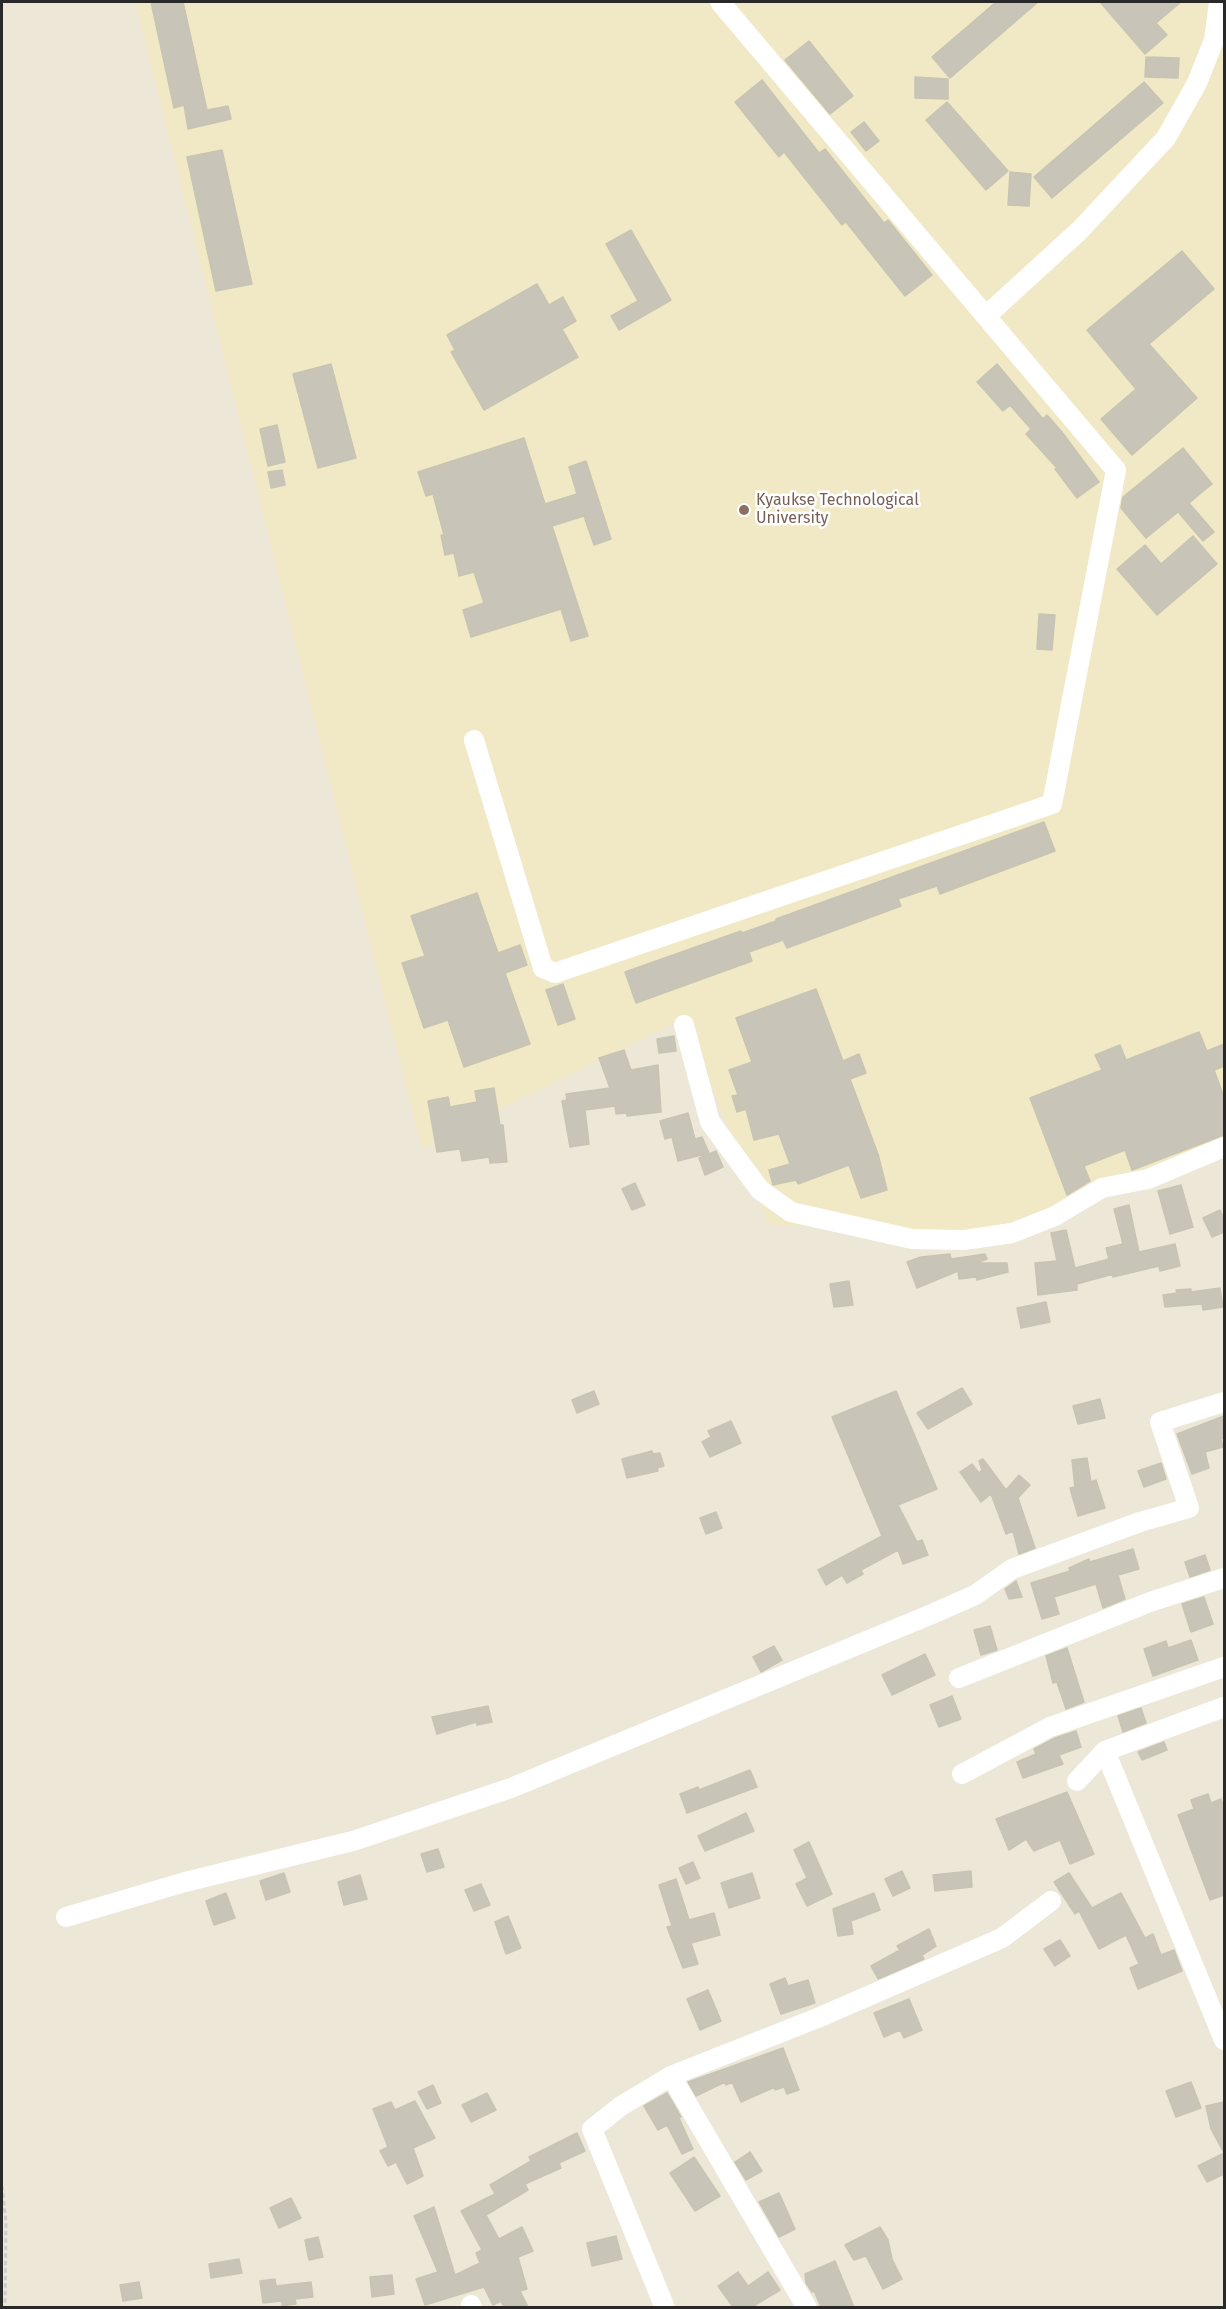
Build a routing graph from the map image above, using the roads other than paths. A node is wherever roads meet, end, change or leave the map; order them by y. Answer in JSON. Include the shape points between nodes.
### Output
{"nodes":[{"id":1,"x":720,"y":2,"type":"edge"},
{"id":2,"x":1219,"y":2,"type":"edge"},
{"id":3,"x":986,"y":316,"type":"junction"},
{"id":4,"x":474,"y":740,"type":"dead end"},
{"id":5,"x":684,"y":1025,"type":"dead end"},
{"id":6,"x":1224,"y":1147,"type":"edge"},
{"id":7,"x":1224,"y":1402,"type":"edge"},
{"id":8,"x":1224,"y":1578,"type":"edge"},
{"id":9,"x":1224,"y":1667,"type":"edge"},
{"id":10,"x":959,"y":1678,"type":"dead end"},
{"id":11,"x":1224,"y":1707,"type":"edge"},
{"id":12,"x":1105,"y":1751,"type":"junction"},
{"id":13,"x":962,"y":1774,"type":"dead end"},
{"id":14,"x":1077,"y":1781,"type":"dead end"},
{"id":15,"x":1051,"y":1901,"type":"dead end"},
{"id":16,"x":66,"y":1917,"type":"dead end"},
{"id":17,"x":1224,"y":2040,"type":"edge"},
{"id":18,"x":671,"y":2076,"type":"junction"},
{"id":19,"x":665,"y":2307,"type":"edge"},
{"id":20,"x":807,"y":2307,"type":"edge"}],
"edges":[{"from":1,"to":3,"type":"street"},
{"from":2,"to":3,"type":"street","via":[[1210,51],[1166,138],[1080,230]]},
{"from":3,"to":4,"type":"street","via":[[1116,470],[1052,804],[555,973],[543,968]]},
{"from":5,"to":6,"type":"street","via":[[710,1122],[760,1190],[791,1212],[912,1239],[964,1240],[1012,1233],[1055,1216],[1102,1188],[1148,1179]]},
{"from":7,"to":16,"type":"street","via":[[1160,1422],[1189,1508],[1012,1569],[975,1595],[943,1610],[511,1788],[353,1841],[185,1882]]},
{"from":8,"to":10,"type":"street","via":[[1150,1602]]},
{"from":9,"to":13,"type":"street","via":[[1050,1727]]},
{"from":11,"to":12,"type":"street"},
{"from":12,"to":14,"type":"street"},
{"from":12,"to":17,"type":"street"},
{"from":15,"to":18,"type":"street","via":[[1002,1938]]},
{"from":18,"to":19,"type":"street","via":[[592,2128]]},
{"from":18,"to":20,"type":"street"}]}
